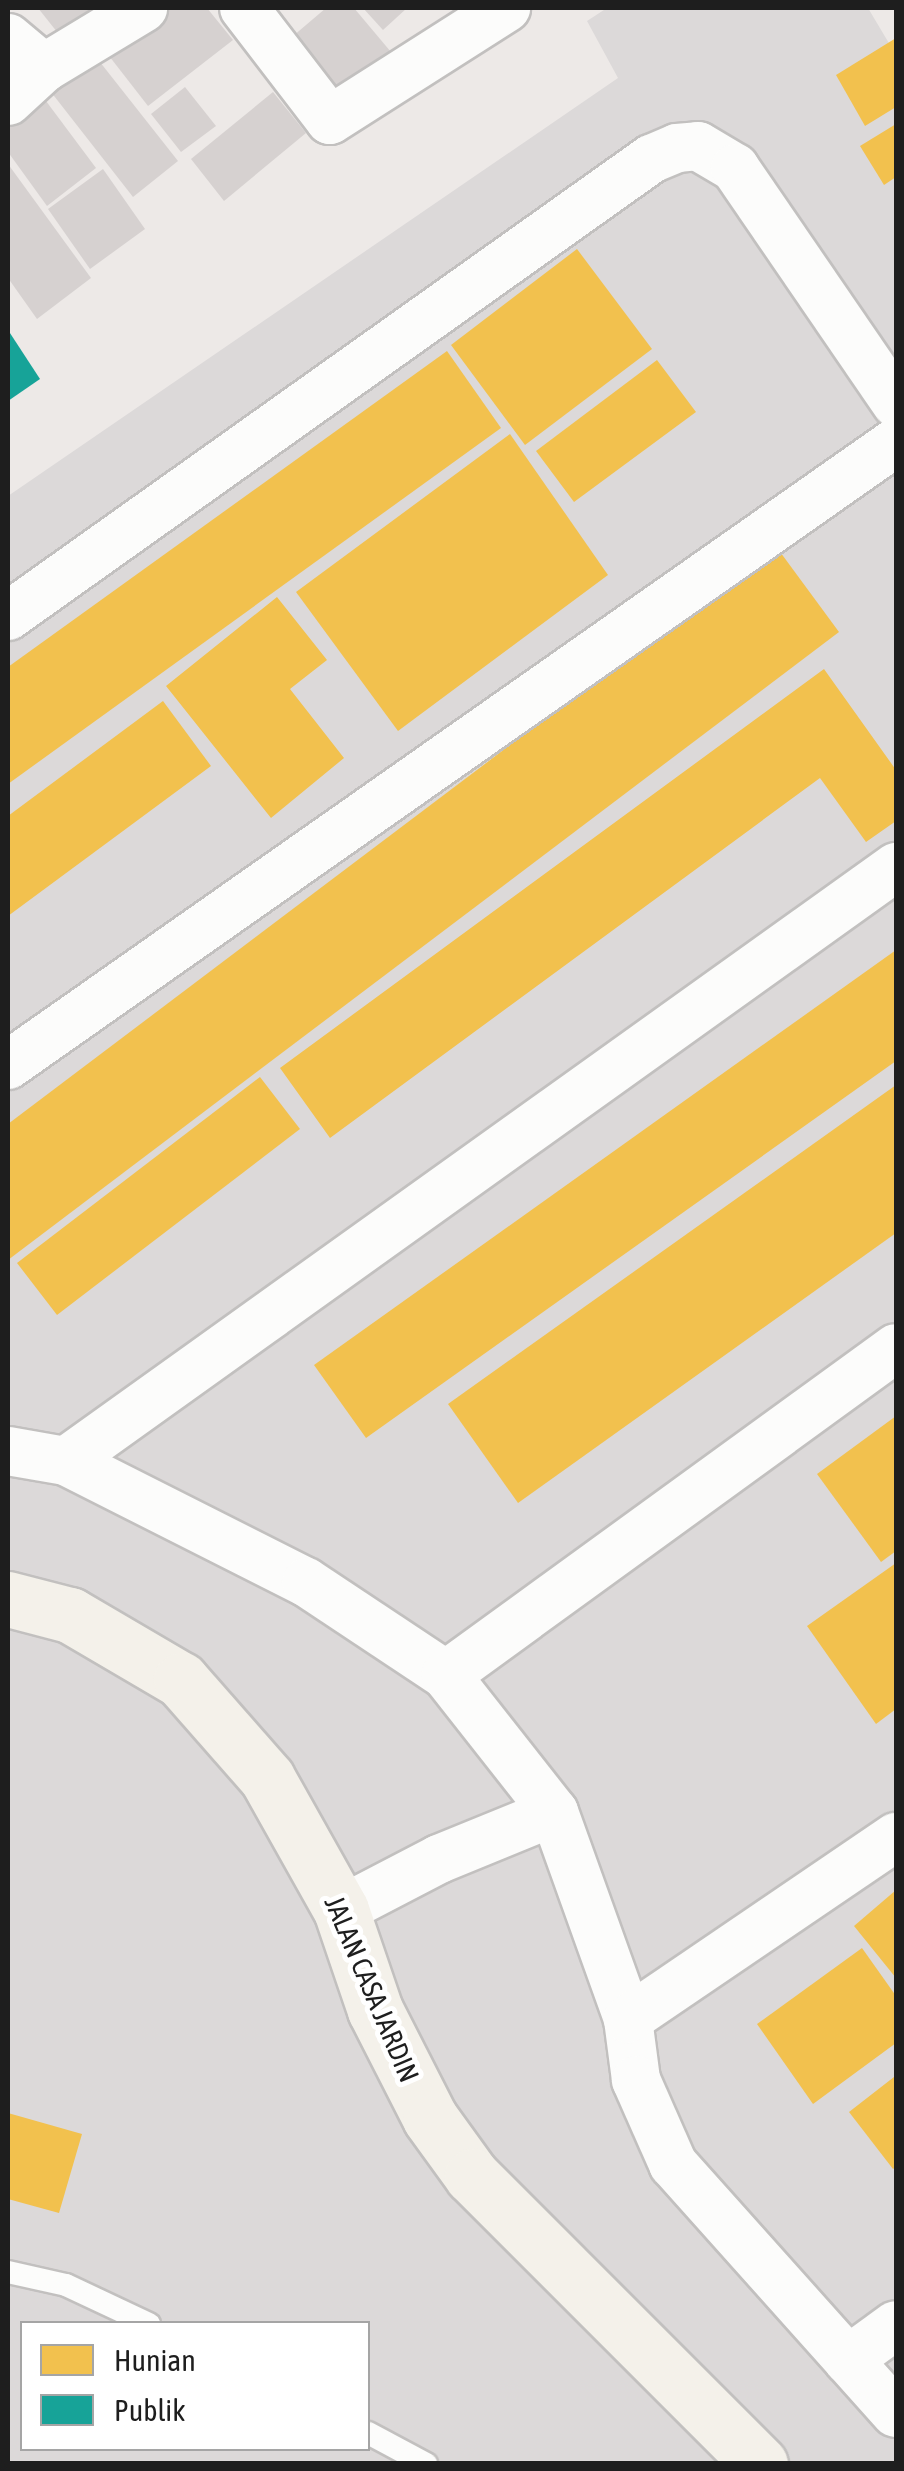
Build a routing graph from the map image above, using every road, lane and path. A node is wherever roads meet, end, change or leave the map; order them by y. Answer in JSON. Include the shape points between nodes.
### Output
{"nodes":[{"id":1,"x":144,"y":8,"type":"edge"},
{"id":2,"x":244,"y":8,"type":"edge"},
{"id":3,"x":506,"y":8,"type":"edge"},
{"id":4,"x":8,"y":38,"type":"edge"},
{"id":5,"x":44,"y":68,"type":"junction"},
{"id":6,"x":8,"y":101,"type":"edge"},
{"id":7,"x":896,"y":403,"type":"edge"},
{"id":8,"x":896,"y":442,"type":"edge"},
{"id":9,"x":8,"y":616,"type":"edge"},
{"id":10,"x":896,"y":867,"type":"edge"},
{"id":11,"x":8,"y":1065,"type":"edge"},
{"id":12,"x":896,"y":1348,"type":"edge"},
{"id":13,"x":8,"y":1451,"type":"edge"},
{"id":14,"x":66,"y":1461,"type":"junction"},
{"id":15,"x":8,"y":1599,"type":"edge"},
{"id":16,"x":446,"y":1675,"type":"junction"},
{"id":17,"x":554,"y":1812,"type":"junction"},
{"id":18,"x":896,"y":1837,"type":"edge"},
{"id":19,"x":341,"y":1910,"type":"junction"},
{"id":20,"x":628,"y":2020,"type":"junction"},
{"id":21,"x":8,"y":2272,"type":"edge"},
{"id":22,"x":143,"y":2321,"type":"edge"},
{"id":23,"x":896,"y":2324,"type":"edge"},
{"id":24,"x":848,"y":2360,"type":"junction"},
{"id":25,"x":896,"y":2413,"type":"edge"},
{"id":26,"x":370,"y":2434,"type":"edge"},
{"id":27,"x":426,"y":2464,"type":"edge"},
{"id":28,"x":760,"y":2464,"type":"edge"}],
"edges":[{"from":1,"to":5,"type":"street"},
{"from":2,"to":3,"type":"street","via":[[330,120]]},
{"from":4,"to":5,"type":"street"},
{"from":5,"to":6,"type":"street"},
{"from":7,"to":9,"type":"street","via":[[735,168],[698,146],[677,148],[635,170]]},
{"from":8,"to":11,"type":"street"},
{"from":10,"to":14,"type":"street"},
{"from":12,"to":16,"type":"street"},
{"from":13,"to":14,"type":"street"},
{"from":14,"to":16,"type":"street","via":[[306,1582]]},
{"from":15,"to":19,"type":"street","name":"JALAN CASA JARDIN","via":[[70,1615],[181,1680],[267,1778]]},
{"from":16,"to":17,"type":"street"},
{"from":17,"to":19,"type":"street"},
{"from":17,"to":20,"type":"street"},
{"from":18,"to":20,"type":"street"},
{"from":19,"to":28,"type":"street","name":"JALAN CASA JARDIN","via":[[375,2010],[430,2118],[472,2176]]},
{"from":20,"to":24,"type":"street","via":[[636,2080],[673,2164]]},
{"from":21,"to":22,"type":"lane","via":[[66,2285]]},
{"from":23,"to":24,"type":"street"},
{"from":24,"to":25,"type":"street"},
{"from":26,"to":27,"type":"lane"}]}
